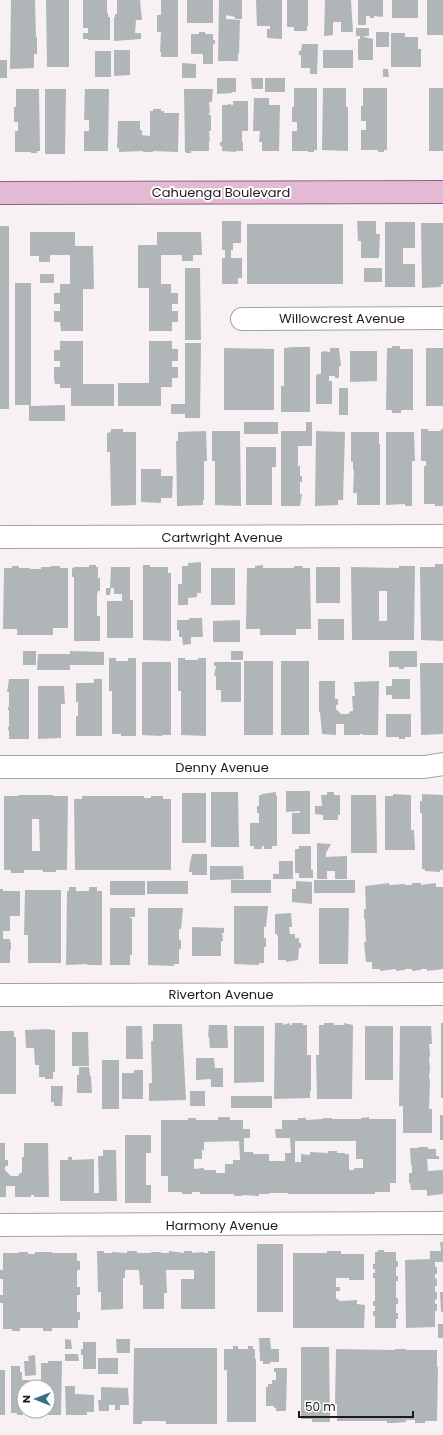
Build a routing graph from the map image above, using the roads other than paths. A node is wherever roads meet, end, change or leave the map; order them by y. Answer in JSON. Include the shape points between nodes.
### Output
{"nodes":[{"id":1,"x":443,"y":192,"type":"edge"},
{"id":2,"x":0,"y":193,"type":"edge"},
{"id":3,"x":242,"y":318,"type":"dead end"},
{"id":4,"x":443,"y":318,"type":"edge"},
{"id":5,"x":443,"y":536,"type":"edge"},
{"id":6,"x":0,"y":537,"type":"edge"},
{"id":7,"x":443,"y":764,"type":"edge"},
{"id":8,"x":0,"y":767,"type":"edge"},
{"id":9,"x":443,"y":994,"type":"edge"},
{"id":10,"x":0,"y":995,"type":"edge"},
{"id":11,"x":443,"y":1223,"type":"edge"},
{"id":12,"x":0,"y":1225,"type":"edge"}],
"edges":[{"from":1,"to":2,"type":"main road","name":"Cahuenga Boulevard"},
{"from":3,"to":4,"type":"street","name":"Willowcrest Avenue"},
{"from":5,"to":6,"type":"street","name":"Cartwright Avenue"},
{"from":7,"to":8,"type":"street","name":"Denny Avenue","via":[[424,767]]},
{"from":9,"to":10,"type":"street","name":"Riverton Avenue"},
{"from":11,"to":12,"type":"street","name":"Harmony Avenue"}]}
